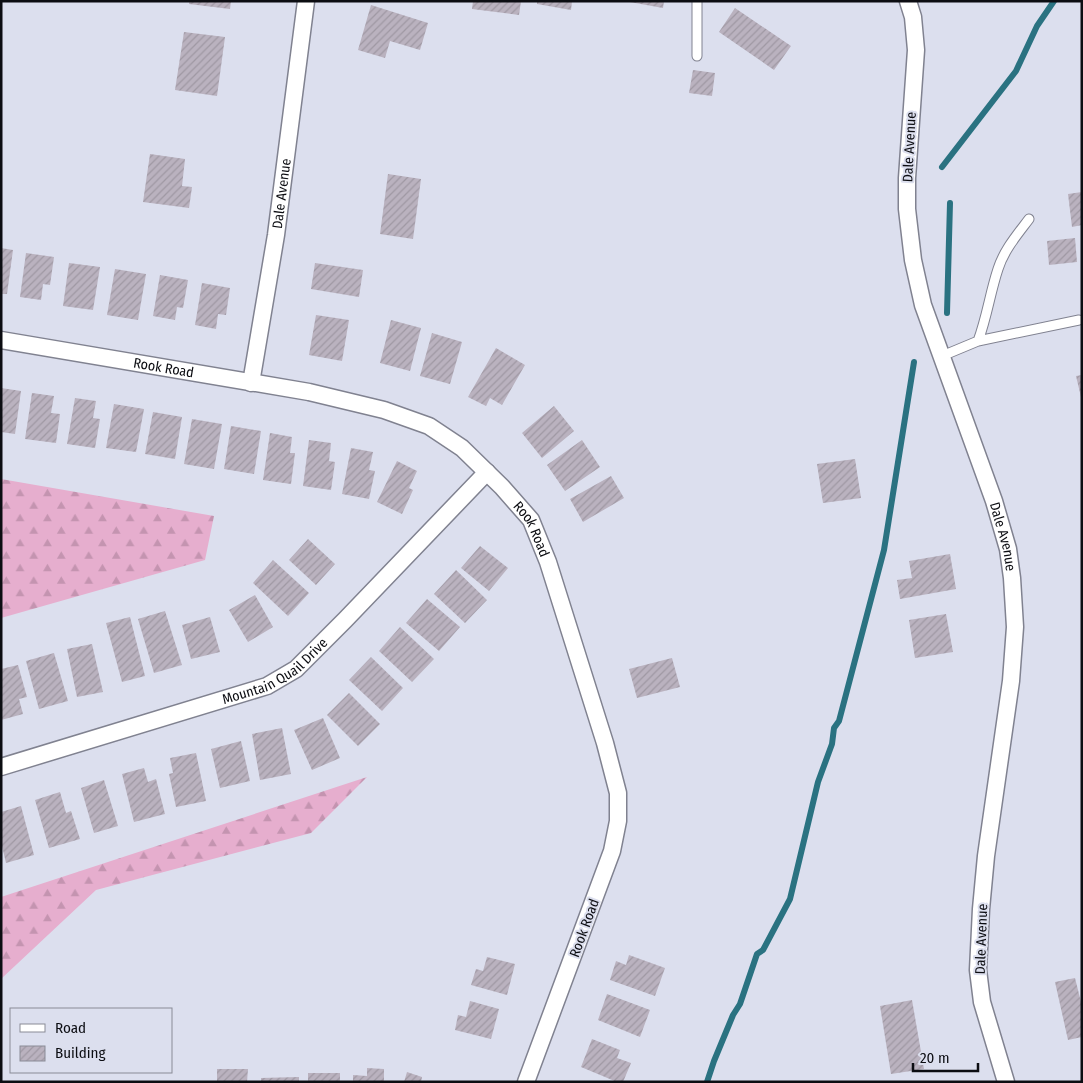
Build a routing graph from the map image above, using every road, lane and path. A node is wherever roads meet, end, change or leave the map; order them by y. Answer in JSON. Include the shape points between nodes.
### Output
{"nodes":[{"id":1,"x":306,"y":1,"type":"edge"},
{"id":2,"x":697,"y":1,"type":"edge"},
{"id":3,"x":908,"y":1,"type":"edge"},
{"id":4,"x":697,"y":56,"type":"dead end"},
{"id":5,"x":1029,"y":219,"type":"dead end"},
{"id":6,"x":1079,"y":320,"type":"dead end"},
{"id":7,"x":1,"y":340,"type":"edge"},
{"id":8,"x":978,"y":341,"type":"junction"},
{"id":9,"x":942,"y":356,"type":"junction"},
{"id":10,"x":251,"y":383,"type":"junction"},
{"id":11,"x":487,"y":472,"type":"junction"},
{"id":12,"x":1,"y":767,"type":"edge"},
{"id":13,"x":526,"y":1082,"type":"edge"},
{"id":14,"x":1006,"y":1082,"type":"edge"}],
"edges":[{"from":1,"to":10,"type":"street","name":"Dale Avenue","via":[[276,235]]},
{"from":2,"to":4,"type":"lane"},
{"from":3,"to":9,"type":"street","name":"Dale Avenue","via":[[916,50],[907,209],[923,305]]},
{"from":5,"to":8,"type":"lane","via":[[998,268]]},
{"from":6,"to":8,"type":"lane"},
{"from":7,"to":10,"type":"street","name":"Rook Road"},
{"from":8,"to":9,"type":"lane"},
{"from":9,"to":14,"type":"street","name":"Dale Avenue","via":[[994,501],[1008,549],[1012,578],[1015,627],[1011,681],[986,865],[978,970],[982,1002]]},
{"from":10,"to":11,"type":"street","name":"Rook Road","via":[[309,392],[429,426],[462,448]]},
{"from":11,"to":12,"type":"street","name":"Mountain Quail Drive","via":[[296,668],[267,686]]},
{"from":11,"to":13,"type":"street","name":"Rook Road","via":[[531,520],[548,562],[618,793],[618,822],[612,851]]}]}
